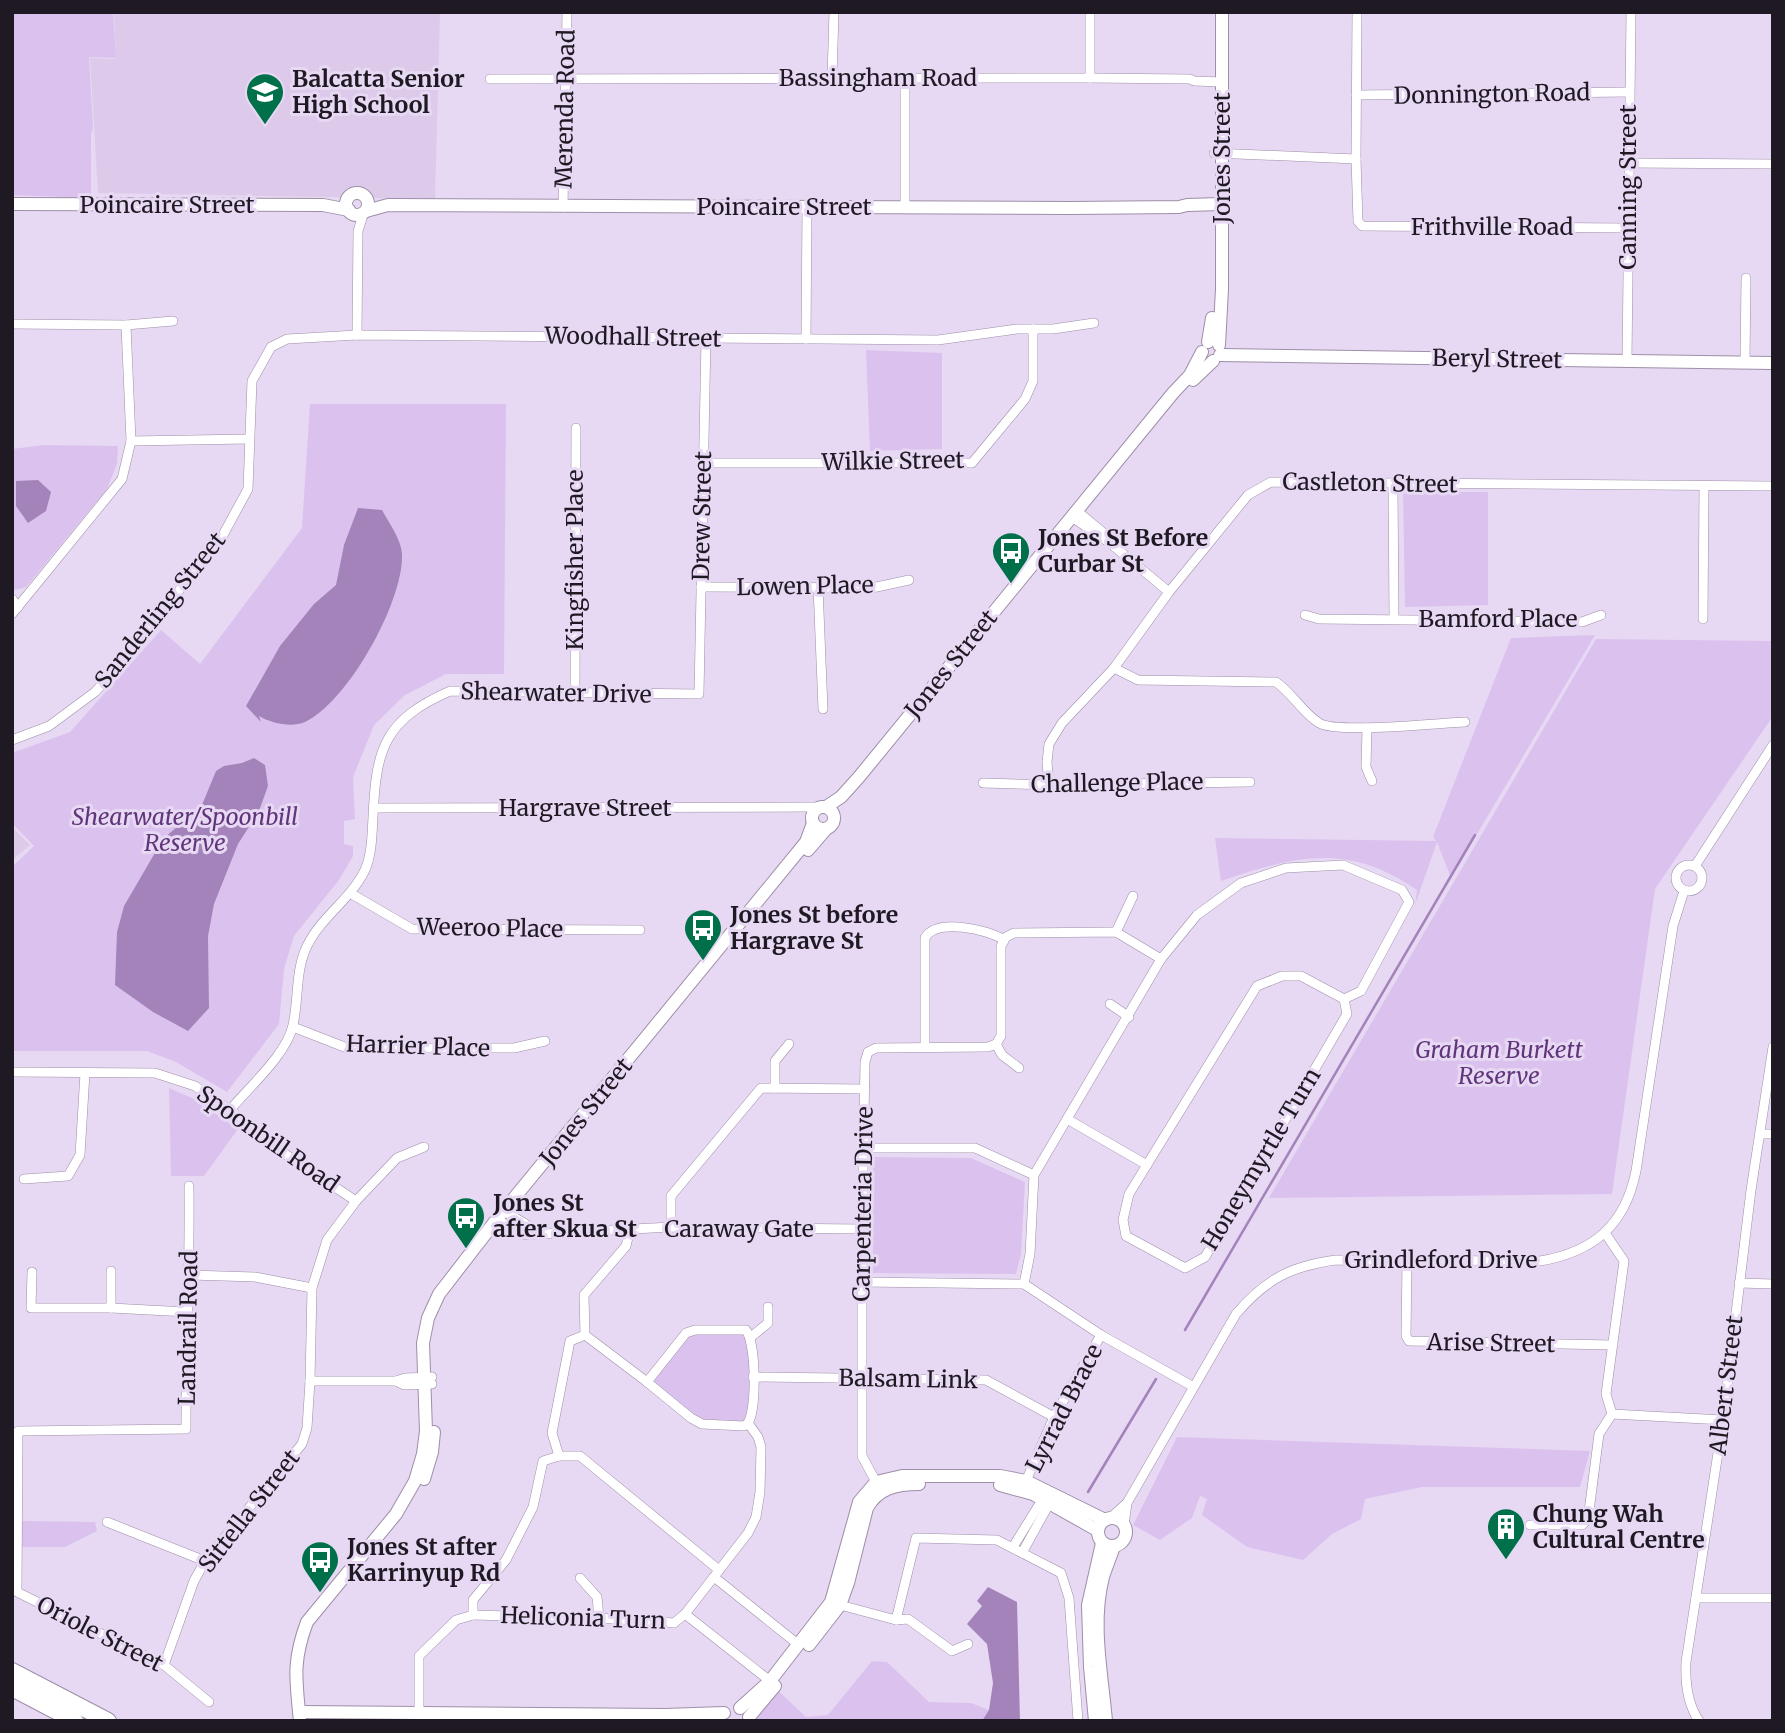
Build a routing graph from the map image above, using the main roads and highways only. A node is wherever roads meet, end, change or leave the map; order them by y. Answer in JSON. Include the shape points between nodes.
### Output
{"nodes":[{"id":1,"x":12,"y":1671,"type":"edge"},
{"id":2,"x":12,"y":1688,"type":"edge"},
{"id":3,"x":75,"y":1721,"type":"edge"},
{"id":4,"x":108,"y":1721,"type":"edge"}],
"edges":[{"from":1,"to":4,"type":"highway"},
{"from":2,"to":3,"type":"highway"}]}
